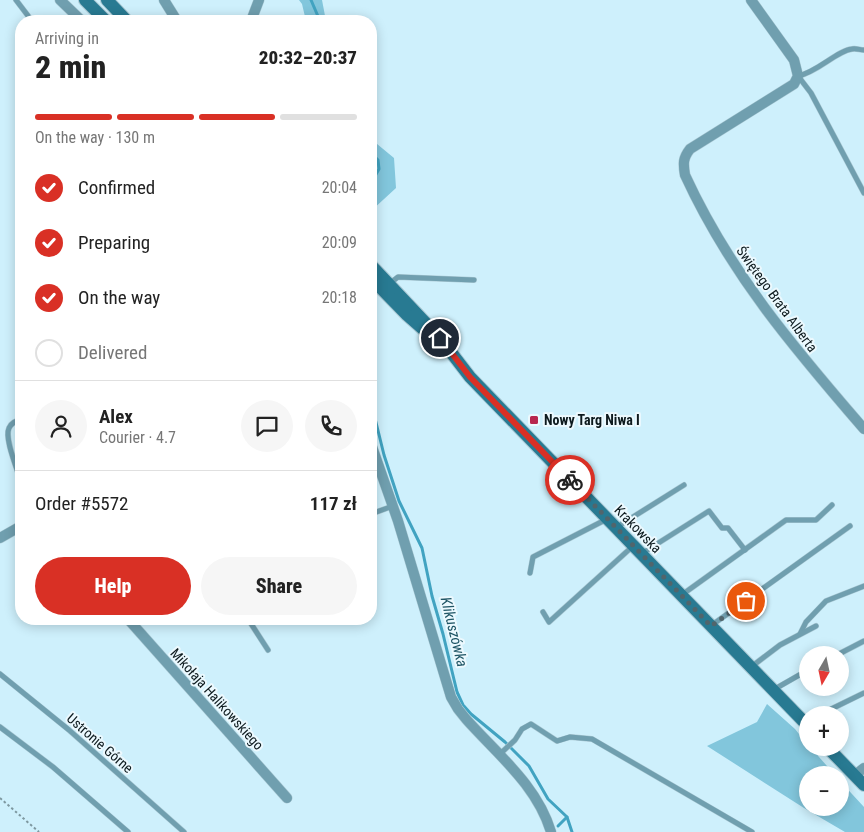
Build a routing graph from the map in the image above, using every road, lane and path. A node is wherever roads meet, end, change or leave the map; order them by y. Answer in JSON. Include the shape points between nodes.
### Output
{"nodes":[{"id":1,"x":16,"y":0,"type":"edge"},
{"id":2,"x":60,"y":0,"type":"edge"},
{"id":3,"x":85,"y":0,"type":"edge"},
{"id":4,"x":107,"y":0,"type":"edge"},
{"id":5,"x":164,"y":0,"type":"edge"},
{"id":6,"x":259,"y":0,"type":"edge"},
{"id":7,"x":751,"y":0,"type":"edge"},
{"id":8,"x":27,"y":15,"type":"edge"},
{"id":9,"x":76,"y":15,"type":"edge"},
{"id":10,"x":100,"y":15,"type":"edge"},
{"id":11,"x":122,"y":15,"type":"edge"},
{"id":12,"x":174,"y":15,"type":"edge"},
{"id":13,"x":253,"y":15,"type":"edge"},
{"id":14,"x":864,"y":50,"type":"edge"},
{"id":15,"x":796,"y":80,"type":"junction"},
{"id":16,"x":864,"y":193,"type":"edge"},
{"id":17,"x":377,"y":274,"type":"edge"},
{"id":18,"x":474,"y":280,"type":"dead end"},
{"id":19,"x":377,"y":282,"type":"edge"},
{"id":20,"x":386,"y":287,"type":"junction"},
{"id":21,"x":15,"y":422,"type":"edge"},
{"id":22,"x":864,"y":429,"type":"edge"},
{"id":23,"x":377,"y":461,"type":"edge"},
{"id":24,"x":15,"y":462,"type":"edge"},
{"id":25,"x":684,"y":485,"type":"dead end"},
{"id":26,"x":832,"y":505,"type":"dead end"},
{"id":27,"x":393,"y":506,"type":"junction"},
{"id":28,"x":377,"y":512,"type":"edge"},
{"id":29,"x":611,"y":523,"type":"junction"},
{"id":30,"x":850,"y":526,"type":"dead end"},
{"id":31,"x":15,"y":529,"type":"edge"},
{"id":32,"x":0,"y":538,"type":"edge"},
{"id":33,"x":637,"y":550,"type":"junction"},
{"id":34,"x":745,"y":550,"type":"junction"},
{"id":35,"x":530,"y":573,"type":"dead end"},
{"id":36,"x":864,"y":586,"type":"edge"},
{"id":37,"x":681,"y":596,"type":"junction"},
{"id":38,"x":543,"y":612,"type":"dead end"},
{"id":39,"x":133,"y":625,"type":"edge"},
{"id":40,"x":252,"y":625,"type":"edge"},
{"id":41,"x":711,"y":626,"type":"junction"},
{"id":42,"x":816,"y":626,"type":"dead end"},
{"id":43,"x":800,"y":634,"type":"junction"},
{"id":44,"x":864,"y":640,"type":"edge"},
{"id":45,"x":849,"y":648,"type":"edge"},
{"id":46,"x":268,"y":650,"type":"dead end"},
{"id":47,"x":751,"y":668,"type":"junction"},
{"id":48,"x":0,"y":674,"type":"edge"},
{"id":49,"x":799,"y":675,"type":"edge"},
{"id":50,"x":773,"y":690,"type":"junction"},
{"id":51,"x":864,"y":693,"type":"edge"},
{"id":52,"x":837,"y":706,"type":"edge"},
{"id":53,"x":799,"y":716,"type":"edge"},
{"id":54,"x":0,"y":727,"type":"edge"},
{"id":55,"x":503,"y":752,"type":"junction"},
{"id":56,"x":838,"y":756,"type":"edge"},
{"id":57,"x":859,"y":772,"type":"edge"},
{"id":58,"x":864,"y":785,"type":"edge"},
{"id":59,"x":0,"y":798,"type":"edge"},
{"id":60,"x":286,"y":798,"type":"dead end"},
{"id":61,"x":39,"y":832,"type":"edge"},
{"id":62,"x":128,"y":832,"type":"edge"},
{"id":63,"x":184,"y":832,"type":"edge"},
{"id":64,"x":551,"y":832,"type":"edge"},
{"id":65,"x":752,"y":832,"type":"edge"}],
"edges":[{"from":1,"to":8,"type":"lane"},
{"from":2,"to":9,"type":"street"},
{"from":3,"to":10,"type":"main road"},
{"from":4,"to":11,"type":"main road"},
{"from":5,"to":12,"type":"street"},
{"from":6,"to":13,"type":"street"},
{"from":7,"to":15,"type":"street","via":[[794,60]]},
{"from":14,"to":15,"type":"lane","via":[[851,49]]},
{"from":15,"to":16,"type":"lane","via":[[811,93]]},
{"from":15,"to":22,"type":"street","name":"Świętego Brata Alberta","via":[[690,149],[683,161],[685,174],[746,284],[801,356]]},
{"from":17,"to":20,"type":"main road","name":"Krakowska"},
{"from":18,"to":20,"type":"lane","via":[[398,277]]},
{"from":19,"to":20,"type":"main road","name":"Krakowska"},
{"from":20,"to":29,"type":"main road","name":"Krakowska","via":[[440,338],[476,383]]},
{"from":21,"to":24,"type":"lane","via":[[9,427],[7,436]]},
{"from":23,"to":27,"type":"street"},
{"from":25,"to":29,"type":"lane"},
{"from":26,"to":34,"type":"lane","via":[[816,520],[786,520]]},
{"from":27,"to":28,"type":"lane"},
{"from":27,"to":55,"type":"street","via":[[452,697],[466,719]]},
{"from":29,"to":33,"type":"main road","name":"Krakowska"},
{"from":29,"to":35,"type":"lane","via":[[533,557]]},
{"from":30,"to":41,"type":"lane"},
{"from":31,"to":32,"type":"street"},
{"from":33,"to":34,"type":"lane","via":[[709,512],[722,528],[728,528]]},
{"from":33,"to":37,"type":"main road","name":"Krakowska"},
{"from":33,"to":38,"type":"lane","via":[[549,622]]},
{"from":34,"to":37,"type":"lane"},
{"from":36,"to":43,"type":"lane","via":[[826,601],[806,622]]},
{"from":37,"to":41,"type":"main road","name":"Krakowska"},
{"from":39,"to":60,"type":"street","name":"Mikołaja Halikowskiego"},
{"from":40,"to":46,"type":"lane"},
{"from":41,"to":47,"type":"main road","name":"Krakowska"},
{"from":42,"to":43,"type":"lane"},
{"from":43,"to":47,"type":"lane","via":[[780,644]]},
{"from":44,"to":45,"type":"lane"},
{"from":47,"to":50,"type":"main road","name":"Krakowska"},
{"from":48,"to":63,"type":"lane","name":"Ustronie Górne"},
{"from":49,"to":50,"type":"lane"},
{"from":50,"to":53,"type":"main road","name":"Krakowska"},
{"from":51,"to":52,"type":"lane"},
{"from":54,"to":62,"type":"lane","via":[[53,767]]},
{"from":55,"to":64,"type":"street","via":[[540,808]]},
{"from":55,"to":65,"type":"lane","via":[[522,728],[531,724],[558,741],[570,737],[592,739]]},
{"from":56,"to":57,"type":"main road"},
{"from":57,"to":58,"type":"main road"},
{"from":59,"to":61,"type":"path"}]}
